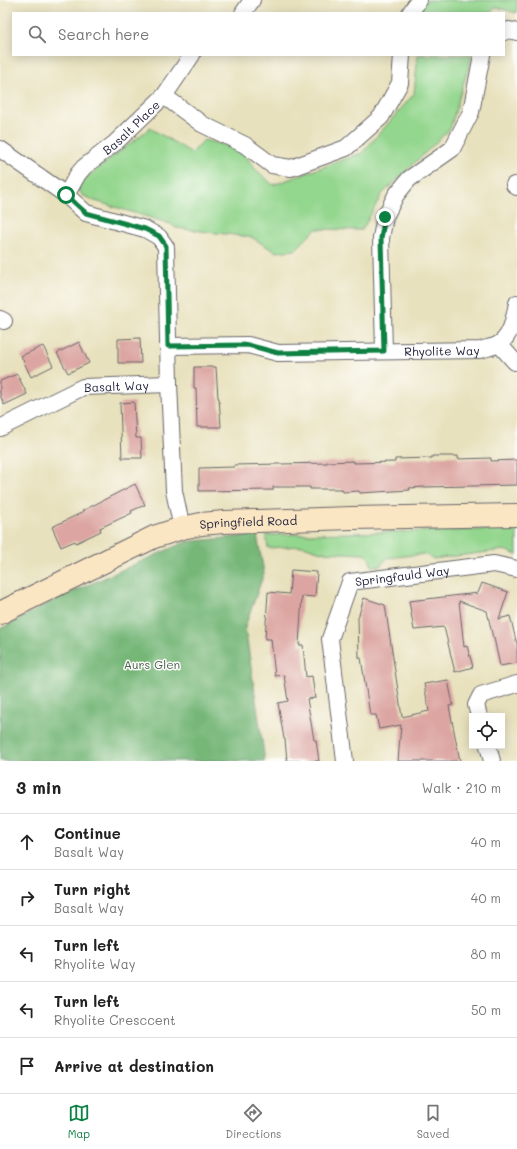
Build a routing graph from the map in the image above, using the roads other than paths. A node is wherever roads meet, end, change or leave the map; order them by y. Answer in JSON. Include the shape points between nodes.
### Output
{"nodes":[{"id":1,"x":252,"y":0,"type":"edge"},
{"id":2,"x":419,"y":0,"type":"edge"},
{"id":3,"x":244,"y":12,"type":"edge"},
{"id":4,"x":411,"y":12,"type":"edge"},
{"id":5,"x":505,"y":32,"type":"edge"},
{"id":6,"x":517,"y":32,"type":"edge"},
{"id":7,"x":191,"y":56,"type":"edge"},
{"id":8,"x":402,"y":56,"type":"edge"},
{"id":9,"x":482,"y":56,"type":"edge"},
{"id":10,"x":164,"y":96,"type":"junction"},
{"id":11,"x":0,"y":149,"type":"edge"},
{"id":12,"x":66,"y":195,"type":"junction"},
{"id":13,"x":517,"y":303,"type":"edge"},
{"id":14,"x":498,"y":344,"type":"junction"},
{"id":15,"x":168,"y":346,"type":"junction"},
{"id":16,"x":384,"y":351,"type":"junction"},
{"id":17,"x":515,"y":362,"type":"dead end"},
{"id":18,"x":169,"y":384,"type":"junction"},
{"id":19,"x":0,"y":428,"type":"edge"},
{"id":20,"x":517,"y":515,"type":"edge"},
{"id":21,"x":182,"y":528,"type":"junction"},
{"id":22,"x":517,"y":569,"type":"edge"},
{"id":23,"x":0,"y":613,"type":"edge"},
{"id":24,"x":517,"y":684,"type":"edge"},
{"id":25,"x":478,"y":713,"type":"edge"},
{"id":26,"x":489,"y":749,"type":"edge"},
{"id":27,"x":345,"y":761,"type":"edge"},
{"id":28,"x":492,"y":761,"type":"edge"}],
"edges":[{"from":1,"to":3,"type":"street"},
{"from":2,"to":4,"type":"street"},
{"from":5,"to":6,"type":"street"},
{"from":7,"to":10,"type":"street","name":"Basalt Place"},
{"from":8,"to":10,"type":"street","via":[[400,82],[381,117],[346,148],[291,168],[272,165],[245,145],[202,124]]},
{"from":9,"to":16,"type":"street","via":[[471,112],[452,149],[409,179],[396,195],[385,217],[381,238]]},
{"from":10,"to":12,"type":"street","name":"Basalt Place","via":[[115,143],[84,167]]},
{"from":11,"to":12,"type":"street"},
{"from":12,"to":15,"type":"street","via":[[86,213],[145,229],[159,236],[166,246]]},
{"from":13,"to":14,"type":"street","via":[[509,333]]},
{"from":14,"to":16,"type":"street","name":"Rhyolite Way","via":[[480,350]]},
{"from":14,"to":17,"type":"street"},
{"from":15,"to":16,"type":"street","name":"Rhyolite Way","via":[[248,345],[278,353]]},
{"from":15,"to":18,"type":"street"},
{"from":18,"to":19,"type":"street","name":"Basalt Way","via":[[84,386]]},
{"from":18,"to":21,"type":"street","via":[[174,491]]},
{"from":20,"to":21,"type":"street","name":"Springfield Road","via":[[224,522]]},
{"from":21,"to":23,"type":"street","name":"Springfield Road","via":[[154,537]]},
{"from":22,"to":27,"type":"street","name":"Springfauld Way","via":[[494,564],[350,582],[330,639]]},
{"from":24,"to":25,"type":"street","via":[[481,695],[476,705]]},
{"from":26,"to":28,"type":"street"}]}
